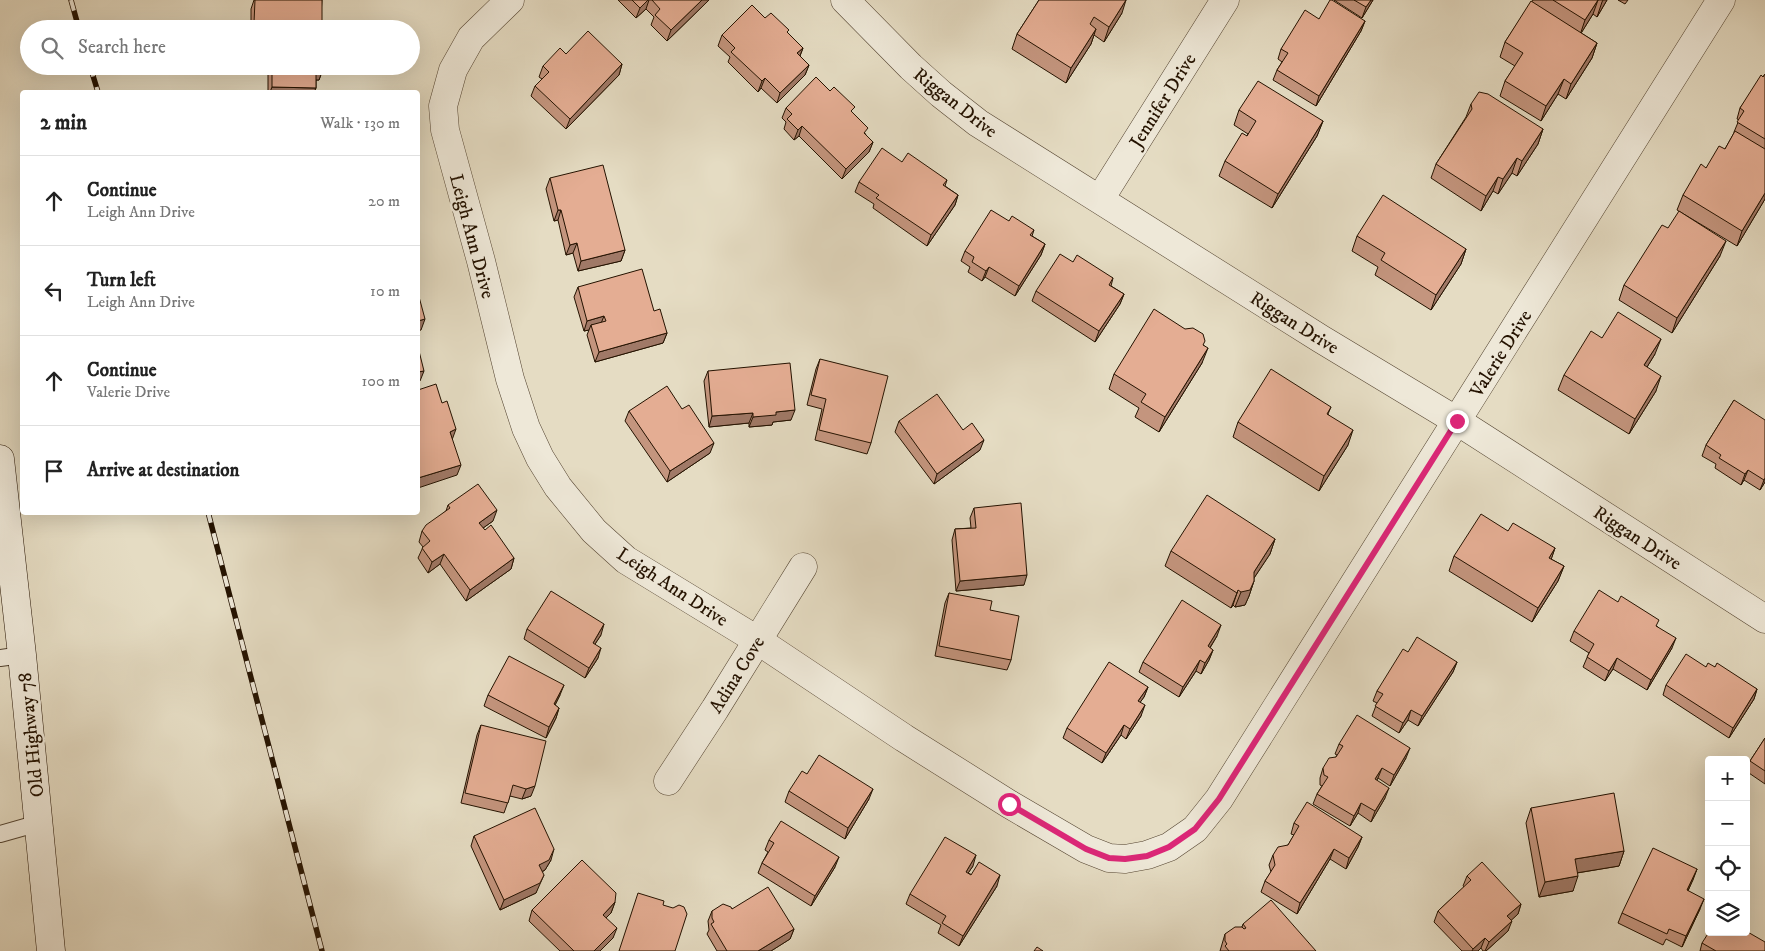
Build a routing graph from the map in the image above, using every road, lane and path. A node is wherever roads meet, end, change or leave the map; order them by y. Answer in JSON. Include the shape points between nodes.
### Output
{"nodes":[{"id":1,"x":510,"y":0,"type":"edge"},
{"id":2,"x":845,"y":0,"type":"edge"},
{"id":3,"x":1225,"y":0,"type":"edge"},
{"id":4,"x":1721,"y":0,"type":"edge"},
{"id":5,"x":1100,"y":199,"type":"junction"},
{"id":6,"x":1457,"y":421,"type":"junction"},
{"id":7,"x":0,"y":459,"type":"edge"},
{"id":8,"x":803,"y":567,"type":"dead end"},
{"id":9,"x":1765,"y":619,"type":"edge"},
{"id":10,"x":757,"y":640,"type":"junction"},
{"id":11,"x":11,"y":657,"type":"edge"},
{"id":12,"x":668,"y":781,"type":"dead end"},
{"id":13,"x":39,"y":823,"type":"junction"},
{"id":14,"x":0,"y":834,"type":"edge"},
{"id":15,"x":1169,"y":847,"type":"joint"},
{"id":16,"x":51,"y":951,"type":"edge"}],
"edges":[{"from":1,"to":10,"type":"street","name":"Leigh Ann Drive","via":[[471,38],[453,70],[443,106],[445,130],[510,379],[526,428],[558,487],[594,531],[626,560]]},
{"from":2,"to":5,"type":"street","name":"Riggan Drive","via":[[911,67],[978,123]]},
{"from":3,"to":5,"type":"street","name":"Jennifer Drive"},
{"from":4,"to":6,"type":"street","name":"Valerie Drive"},
{"from":5,"to":6,"type":"street","name":"Riggan Drive"},
{"from":6,"to":9,"type":"street","name":"Riggan Drive"},
{"from":6,"to":15,"type":"street","name":"Valerie Drive","via":[[1219,799],[1195,829]]},
{"from":7,"to":11,"type":"street","name":"Old Highway 78"},
{"from":8,"to":10,"type":"street","name":"Adina Cove"},
{"from":10,"to":12,"type":"street","name":"Adina Cove"},
{"from":10,"to":15,"type":"street","name":"Leigh Ann Drive","via":[[904,738],[1086,849],[1109,858],[1125,859],[1147,856]]},
{"from":11,"to":13,"type":"street","name":"Old Highway 78"},
{"from":13,"to":14,"type":"lane"},
{"from":13,"to":16,"type":"street","name":"Old Highway 78"}]}
